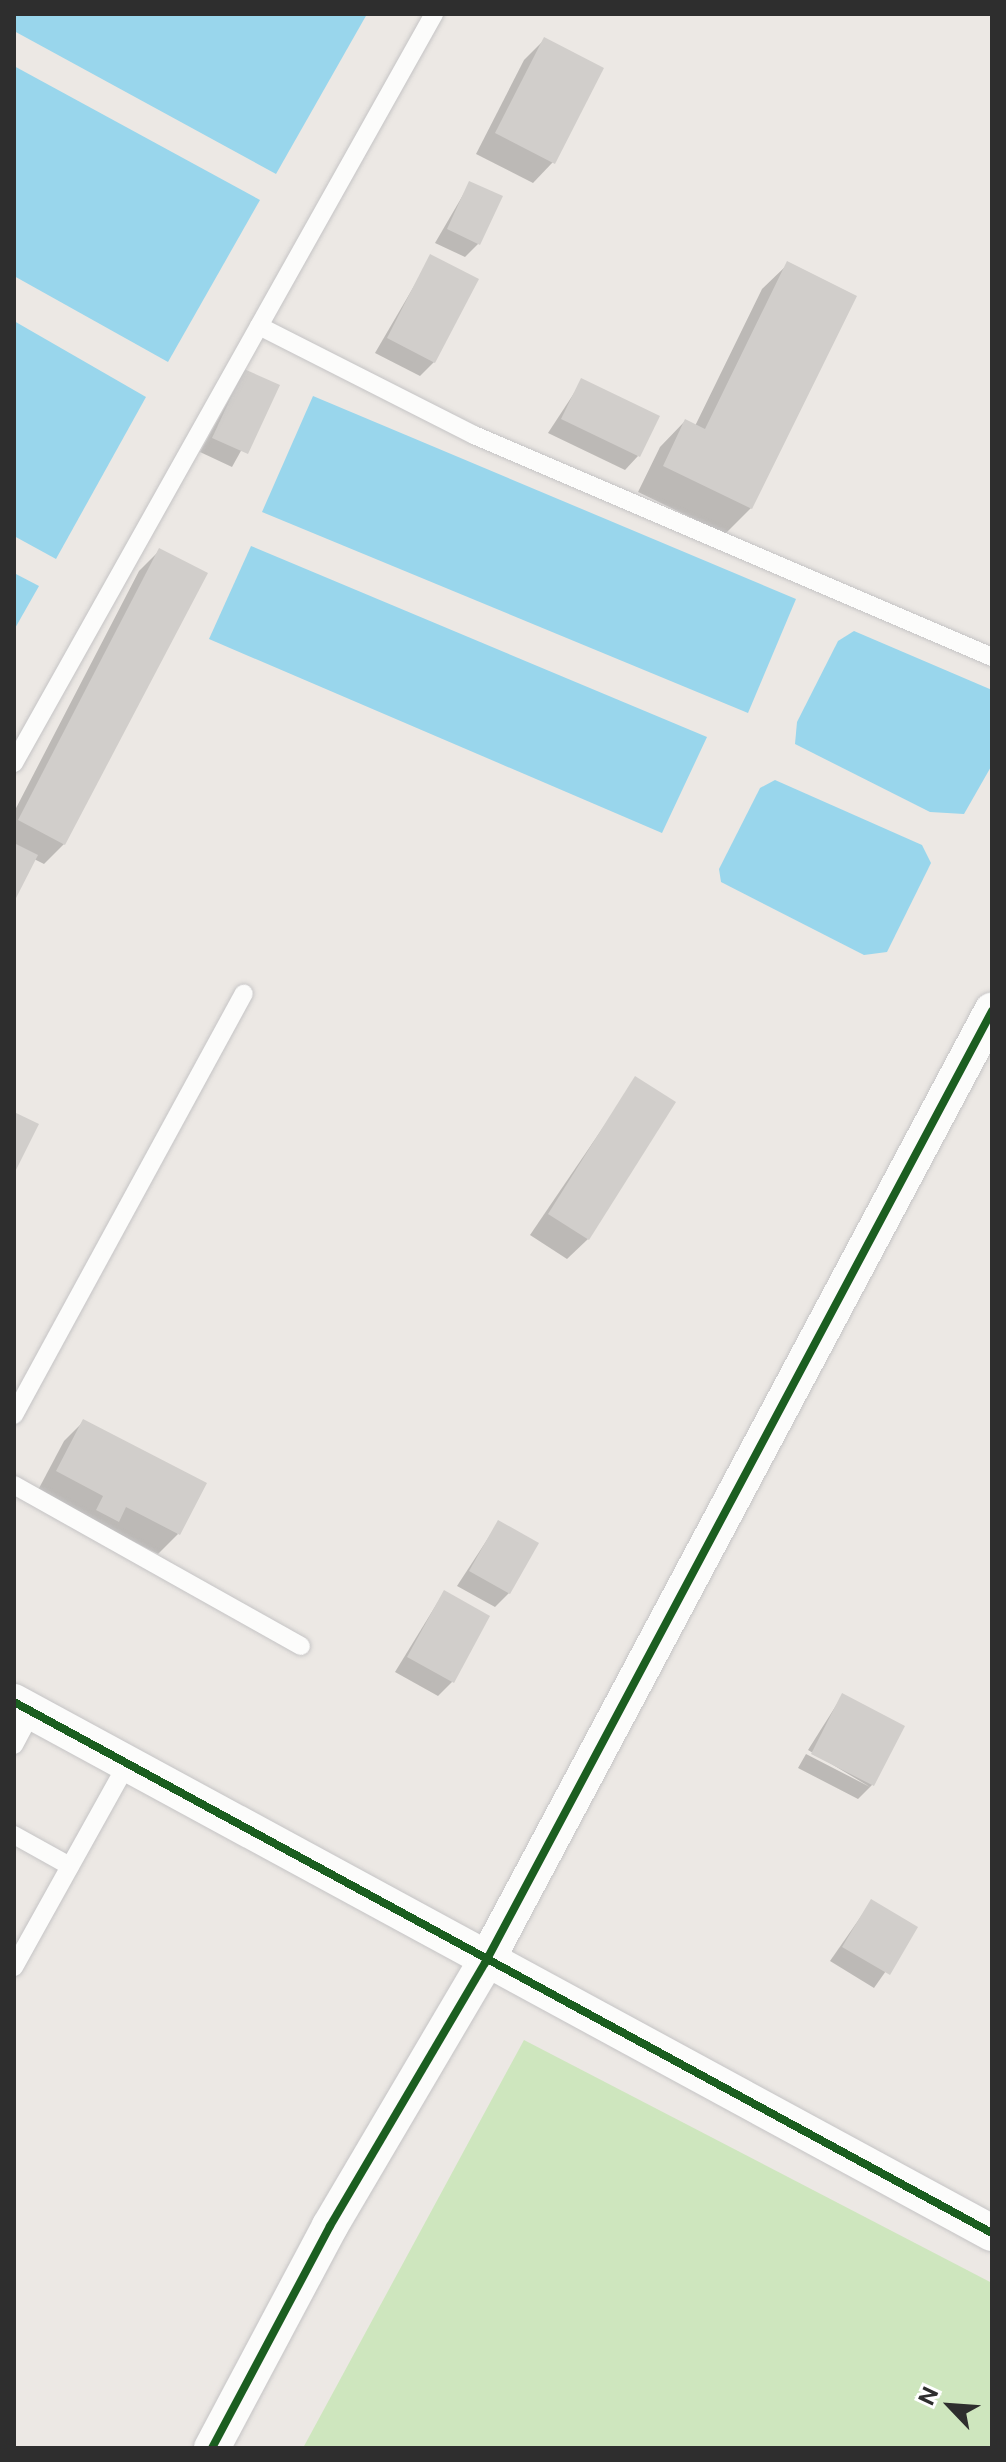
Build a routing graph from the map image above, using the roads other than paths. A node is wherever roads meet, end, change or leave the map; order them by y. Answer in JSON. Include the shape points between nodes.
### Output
{"nodes":[{"id":1,"x":434,"y":14,"type":"edge"},
{"id":2,"x":259,"y":326,"type":"junction"},
{"id":3,"x":992,"y":657,"type":"edge"},
{"id":4,"x":14,"y":763,"type":"edge"},
{"id":5,"x":244,"y":994,"type":"dead end"},
{"id":6,"x":992,"y":1011,"type":"edge"},
{"id":7,"x":14,"y":1415,"type":"edge"},
{"id":8,"x":14,"y":1485,"type":"edge"},
{"id":9,"x":301,"y":1646,"type":"dead end"},
{"id":10,"x":23,"y":1706,"type":"edge"},
{"id":11,"x":14,"y":1745,"type":"edge"},
{"id":12,"x":127,"y":1764,"type":"junction"},
{"id":13,"x":14,"y":1835,"type":"edge"},
{"id":14,"x":70,"y":1866,"type":"junction"},
{"id":15,"x":485,"y":1963,"type":"junction"},
{"id":16,"x":14,"y":1967,"type":"edge"},
{"id":17,"x":992,"y":2233,"type":"edge"},
{"id":18,"x":212,"y":2448,"type":"edge"}],
"edges":[{"from":1,"to":2,"type":"lane"},
{"from":2,"to":3,"type":"lane","via":[[474,435]]},
{"from":2,"to":4,"type":"lane"},
{"from":5,"to":7,"type":"lane"},
{"from":6,"to":15,"type":"street"},
{"from":8,"to":9,"type":"lane"},
{"from":10,"to":11,"type":"lane"},
{"from":10,"to":12,"type":"street"},
{"from":12,"to":14,"type":"lane"},
{"from":12,"to":15,"type":"street"},
{"from":13,"to":14,"type":"lane"},
{"from":14,"to":16,"type":"lane"},
{"from":15,"to":17,"type":"street"},
{"from":15,"to":18,"type":"street","via":[[330,2226]]}]}
